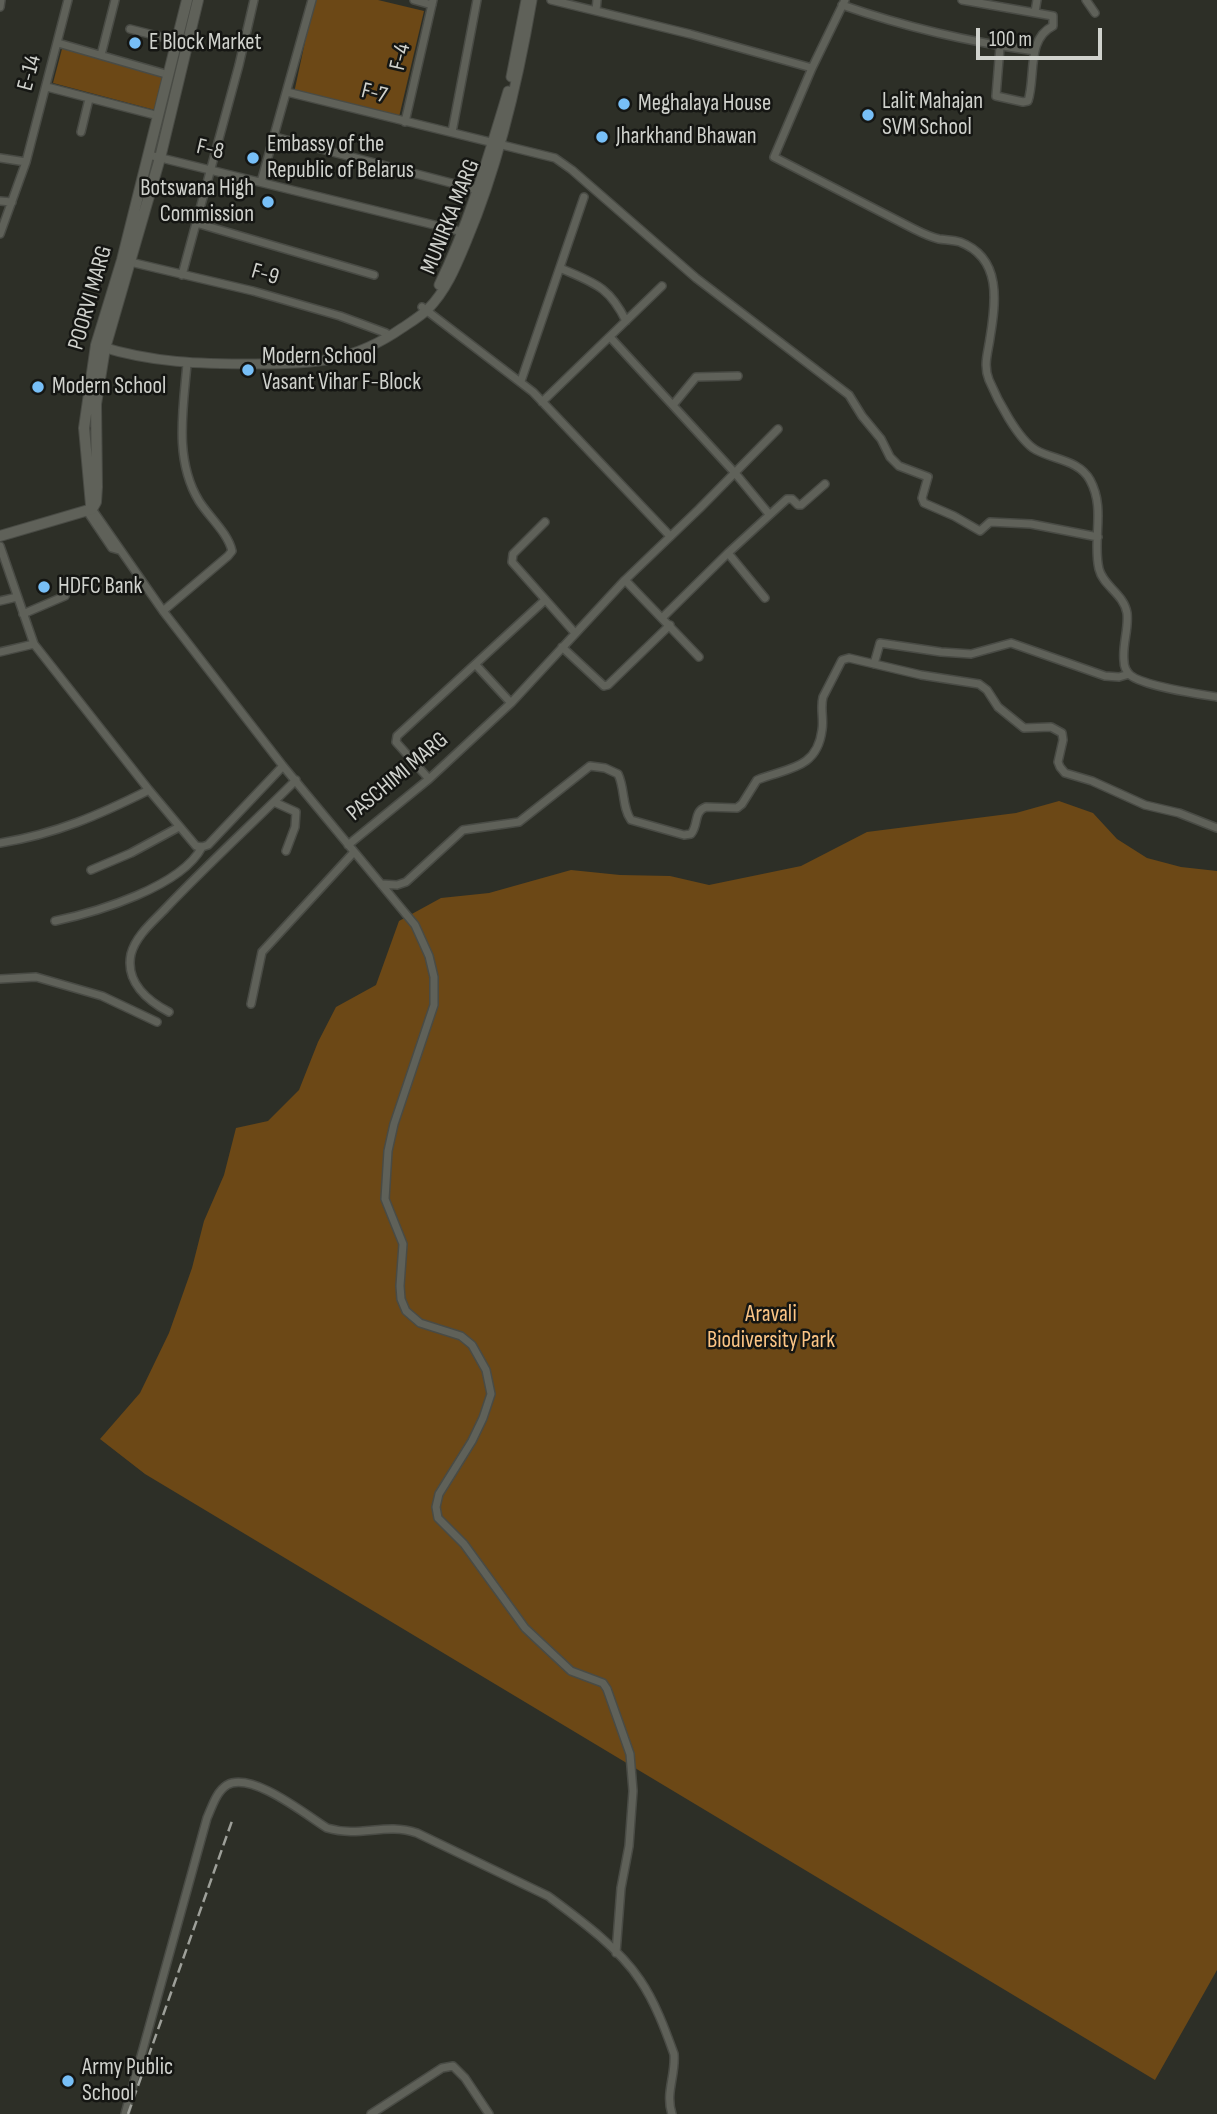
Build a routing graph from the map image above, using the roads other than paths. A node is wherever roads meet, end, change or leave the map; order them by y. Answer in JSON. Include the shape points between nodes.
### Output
{"nodes":[{"id":1,"x":1,"y":0,"type":"edge"},
{"id":2,"x":68,"y":0,"type":"edge"},
{"id":3,"x":115,"y":0,"type":"edge"},
{"id":4,"x":187,"y":0,"type":"edge"},
{"id":5,"x":198,"y":0,"type":"edge"},
{"id":6,"x":254,"y":0,"type":"edge"},
{"id":7,"x":312,"y":0,"type":"edge"},
{"id":8,"x":414,"y":0,"type":"edge"},
{"id":9,"x":477,"y":0,"type":"edge"},
{"id":10,"x":526,"y":0,"type":"edge"},
{"id":11,"x":532,"y":0,"type":"edge"},
{"id":12,"x":551,"y":0,"type":"edge"},
{"id":13,"x":597,"y":0,"type":"edge"},
{"id":14,"x":962,"y":0,"type":"edge"},
{"id":15,"x":1037,"y":0,"type":"edge"},
{"id":16,"x":1086,"y":0,"type":"edge"},
{"id":17,"x":432,"y":2,"type":"edge"},
{"id":18,"x":843,"y":3,"type":"edge"},
{"id":19,"x":0,"y":7,"type":"edge"},
{"id":20,"x":596,"y":11,"type":"junction"},
{"id":21,"x":1035,"y":12,"type":"junction"},
{"id":22,"x":1095,"y":13,"type":"dead end"},
{"id":23,"x":130,"y":29,"type":"dead end"},
{"id":24,"x":177,"y":41,"type":"junction"},
{"id":25,"x":58,"y":43,"type":"junction"},
{"id":26,"x":1000,"y":47,"type":"junction"},
{"id":27,"x":1035,"y":51,"type":"junction"},
{"id":28,"x":101,"y":55,"type":"junction"},
{"id":29,"x":811,"y":68,"type":"junction"},
{"id":30,"x":169,"y":75,"type":"junction"},
{"id":31,"x":47,"y":87,"type":"junction"},
{"id":32,"x":287,"y":92,"type":"junction"},
{"id":33,"x":89,"y":99,"type":"junction"},
{"id":34,"x":159,"y":116,"type":"junction"},
{"id":35,"x":405,"y":122,"type":"junction"},
{"id":36,"x":80,"y":132,"type":"dead end"},
{"id":37,"x":452,"y":132,"type":"junction"},
{"id":38,"x":275,"y":137,"type":"junction"},
{"id":39,"x":496,"y":144,"type":"junction"},
{"id":40,"x":149,"y":155,"type":"junction"},
{"id":41,"x":0,"y":158,"type":"edge"},
{"id":42,"x":160,"y":158,"type":"junction"},
{"id":43,"x":26,"y":162,"type":"junction"},
{"id":44,"x":209,"y":169,"type":"junction"},
{"id":45,"x":261,"y":182,"type":"junction"},
{"id":46,"x":478,"y":190,"type":"junction"},
{"id":47,"x":584,"y":197,"type":"dead end"},
{"id":48,"x":0,"y":201,"type":"edge"},
{"id":49,"x":12,"y":202,"type":"junction"},
{"id":50,"x":196,"y":223,"type":"junction"},
{"id":51,"x":463,"y":232,"type":"junction"},
{"id":52,"x":0,"y":234,"type":"edge"},
{"id":53,"x":127,"y":261,"type":"junction"},
{"id":54,"x":560,"y":268,"type":"junction"},
{"id":55,"x":182,"y":275,"type":"junction"},
{"id":56,"x":374,"y":275,"type":"dead end"},
{"id":57,"x":662,"y":286,"type":"dead end"},
{"id":58,"x":424,"y":309,"type":"junction"},
{"id":59,"x":626,"y":321,"type":"junction"},
{"id":60,"x":386,"y":333,"type":"junction"},
{"id":61,"x":610,"y":337,"type":"junction"},
{"id":62,"x":102,"y":344,"type":"junction"},
{"id":63,"x":187,"y":363,"type":"junction"},
{"id":64,"x":738,"y":376,"type":"dead end"},
{"id":65,"x":521,"y":382,"type":"junction"},
{"id":66,"x":542,"y":402,"type":"junction"},
{"id":67,"x":673,"y":405,"type":"junction"},
{"id":68,"x":778,"y":429,"type":"dead end"},
{"id":69,"x":735,"y":473,"type":"junction"},
{"id":70,"x":825,"y":484,"type":"dead end"},
{"id":71,"x":90,"y":510,"type":"junction"},
{"id":72,"x":769,"y":514,"type":"junction"},
{"id":73,"x":545,"y":522,"type":"dead end"},
{"id":74,"x":0,"y":536,"type":"edge"},
{"id":75,"x":670,"y":536,"type":"junction"},
{"id":76,"x":1098,"y":537,"type":"junction"},
{"id":77,"x":0,"y":546,"type":"edge"},
{"id":78,"x":727,"y":553,"type":"junction"},
{"id":79,"x":625,"y":580,"type":"junction"},
{"id":80,"x":65,"y":596,"type":"dead end"},
{"id":81,"x":17,"y":597,"type":"junction"},
{"id":82,"x":765,"y":598,"type":"dead end"},
{"id":83,"x":545,"y":600,"type":"junction"},
{"id":84,"x":0,"y":601,"type":"edge"},
{"id":85,"x":163,"y":611,"type":"junction"},
{"id":86,"x":23,"y":614,"type":"junction"},
{"id":87,"x":663,"y":617,"type":"junction"},
{"id":88,"x":670,"y":625,"type":"junction"},
{"id":89,"x":575,"y":633,"type":"junction"},
{"id":90,"x":34,"y":644,"type":"junction"},
{"id":91,"x":562,"y":647,"type":"junction"},
{"id":92,"x":0,"y":652,"type":"edge"},
{"id":93,"x":699,"y":657,"type":"dead end"},
{"id":94,"x":874,"y":664,"type":"junction"},
{"id":95,"x":476,"y":665,"type":"junction"},
{"id":96,"x":1129,"y":674,"type":"junction"},
{"id":97,"x":1217,"y":697,"type":"edge"},
{"id":98,"x":512,"y":703,"type":"junction"},
{"id":99,"x":283,"y":766,"type":"junction"},
{"id":100,"x":429,"y":779,"type":"junction"},
{"id":101,"x":296,"y":780,"type":"junction"},
{"id":102,"x":149,"y":790,"type":"junction"},
{"id":103,"x":274,"y":802,"type":"junction"},
{"id":104,"x":179,"y":827,"type":"junction"},
{"id":105,"x":1217,"y":828,"type":"edge"},
{"id":106,"x":0,"y":843,"type":"edge"},
{"id":107,"x":348,"y":845,"type":"junction"},
{"id":108,"x":202,"y":847,"type":"junction"},
{"id":109,"x":286,"y":850,"type":"dead end"},
{"id":110,"x":354,"y":852,"type":"junction"},
{"id":111,"x":92,"y":870,"type":"dead end"},
{"id":112,"x":381,"y":884,"type":"junction"},
{"id":113,"x":55,"y":921,"type":"dead end"},
{"id":114,"x":0,"y":979,"type":"edge"},
{"id":115,"x":251,"y":1004,"type":"dead end"},
{"id":116,"x":169,"y":1012,"type":"dead end"},
{"id":117,"x":157,"y":1022,"type":"dead end"},
{"id":118,"x":616,"y":1953,"type":"junction"},
{"id":119,"x":125,"y":2114,"type":"edge"},
{"id":120,"x":371,"y":2114,"type":"edge"},
{"id":121,"x":489,"y":2114,"type":"edge"},
{"id":122,"x":672,"y":2114,"type":"edge"}],
"edges":[{"from":1,"to":19,"type":"street"},
{"from":2,"to":25,"type":"street","name":"E-14"},
{"from":3,"to":28,"type":"street"},
{"from":4,"to":24,"type":"main road","name":"POORVI MARG"},
{"from":5,"to":42,"type":"main road","name":"POORVI MARG"},
{"from":6,"to":44,"type":"street"},
{"from":7,"to":32,"type":"street"},
{"from":8,"to":17,"type":"street"},
{"from":9,"to":37,"type":"street"},
{"from":10,"to":39,"type":"street","name":"MUNIRKA MARG"},
{"from":11,"to":39,"type":"street","name":"MUNIRKA MARG","via":[[521,62]]},
{"from":12,"to":20,"type":"street"},
{"from":13,"to":20,"type":"street"},
{"from":14,"to":21,"type":"street"},
{"from":15,"to":21,"type":"street"},
{"from":16,"to":22,"type":"street"},
{"from":17,"to":35,"type":"street","name":"F-4"},
{"from":18,"to":26,"type":"street","via":[[920,30]]},
{"from":18,"to":29,"type":"street"},
{"from":20,"to":29,"type":"street"},
{"from":21,"to":27,"type":"street","via":[[1054,18]]},
{"from":23,"to":24,"type":"street"},
{"from":24,"to":30,"type":"main road","name":"POORVI MARG"},
{"from":25,"to":28,"type":"street","name":"E-14"},
{"from":25,"to":31,"type":"street","name":"E-14"},
{"from":26,"to":27,"type":"street"},
{"from":26,"to":27,"type":"street","via":[[996,96],[1023,102],[1030,99]]},
{"from":28,"to":30,"type":"street","name":"E-14"},
{"from":29,"to":76,"type":"street","via":[[774,157],[914,229],[962,243],[987,262],[993,285],[985,364],[990,382],[1028,444],[1073,464],[1090,480],[1099,509]]},
{"from":30,"to":34,"type":"main road","name":"POORVI MARG"},
{"from":31,"to":33,"type":"street"},
{"from":31,"to":43,"type":"street","name":"E-14"},
{"from":32,"to":35,"type":"street","name":"F-7"},
{"from":32,"to":38,"type":"street"},
{"from":33,"to":34,"type":"street"},
{"from":33,"to":36,"type":"street"},
{"from":34,"to":40,"type":"main road","name":"POORVI MARG"},
{"from":35,"to":37,"type":"street","name":"F-7"},
{"from":37,"to":39,"type":"street","name":"F-7"},
{"from":38,"to":45,"type":"street"},
{"from":38,"to":46,"type":"street"},
{"from":39,"to":46,"type":"street","name":"MUNIRKA MARG"},
{"from":39,"to":58,"type":"street","name":"MUNIRKA MARG","via":[[480,208],[459,259],[441,292]]},
{"from":39,"to":76,"type":"street","name":"F-7","via":[[545,154],[564,163],[695,278],[849,395],[890,457],[899,466],[928,477],[924,503],[979,531],[990,522],[1031,524]]},
{"from":40,"to":42,"type":"street","name":"F-8"},
{"from":40,"to":53,"type":"main road","name":"POORVI MARG"},
{"from":41,"to":43,"type":"street"},
{"from":42,"to":44,"type":"street","name":"F-8"},
{"from":42,"to":53,"type":"main road","name":"POORVI MARG"},
{"from":43,"to":49,"type":"street","name":"E-14"},
{"from":44,"to":45,"type":"street","name":"F-8"},
{"from":44,"to":50,"type":"street"},
{"from":45,"to":51,"type":"street","name":"F-8"},
{"from":46,"to":51,"type":"street","name":"MUNIRKA MARG"},
{"from":47,"to":54,"type":"street"},
{"from":48,"to":49,"type":"street"},
{"from":49,"to":52,"type":"street","name":"E-14"},
{"from":50,"to":55,"type":"street"},
{"from":50,"to":56,"type":"street"},
{"from":51,"to":58,"type":"street","name":"MUNIRKA MARG"},
{"from":53,"to":55,"type":"street","name":"F-9"},
{"from":53,"to":62,"type":"main road","name":"POORVI MARG"},
{"from":54,"to":59,"type":"street","via":[[604,289]]},
{"from":54,"to":65,"type":"street"},
{"from":55,"to":60,"type":"street","name":"F-9","via":[[309,307]]},
{"from":57,"to":59,"type":"street"},
{"from":58,"to":60,"type":"street","name":"MUNIRKA MARG"},
{"from":58,"to":63,"type":"street","name":"MUNIRKA MARG","via":[[392,335],[344,357],[309,363]]},
{"from":58,"to":65,"type":"street"},
{"from":59,"to":61,"type":"street"},
{"from":60,"to":62,"type":"street","name":"MUNIRKA MARG","via":[[346,353],[314,358],[182,359]]},
{"from":61,"to":66,"type":"street"},
{"from":61,"to":67,"type":"street"},
{"from":62,"to":63,"type":"street","name":"MUNIRKA MARG"},
{"from":62,"to":71,"type":"main road","name":"POORVI MARG","via":[[84,428]]},
{"from":63,"to":85,"type":"street","via":[[182,431],[185,467],[200,503],[232,551]]},
{"from":64,"to":67,"type":"street","via":[[696,377]]},
{"from":65,"to":66,"type":"street"},
{"from":66,"to":75,"type":"street"},
{"from":67,"to":69,"type":"street"},
{"from":68,"to":69,"type":"street","name":"PASCHIMI MARG"},
{"from":69,"to":72,"type":"street"},
{"from":69,"to":75,"type":"street","name":"PASCHIMI MARG"},
{"from":70,"to":72,"type":"street","via":[[801,505],[788,499]]},
{"from":71,"to":74,"type":"main road"},
{"from":71,"to":85,"type":"street","name":"PASCHIMI MARG","via":[[112,548],[119,550]]},
{"from":72,"to":78,"type":"street"},
{"from":73,"to":83,"type":"street","via":[[512,558]]},
{"from":75,"to":79,"type":"street","name":"PASCHIMI MARG"},
{"from":76,"to":96,"type":"street","via":[[1100,572],[1127,613],[1124,662]]},
{"from":77,"to":81,"type":"street"},
{"from":78,"to":82,"type":"street"},
{"from":78,"to":87,"type":"street"},
{"from":79,"to":87,"type":"street"},
{"from":79,"to":89,"type":"street","name":"PASCHIMI MARG"},
{"from":80,"to":86,"type":"street"},
{"from":81,"to":84,"type":"street"},
{"from":81,"to":86,"type":"street"},
{"from":83,"to":89,"type":"street"},
{"from":83,"to":95,"type":"street"},
{"from":85,"to":99,"type":"street","name":"PASCHIMI MARG"},
{"from":86,"to":90,"type":"street"},
{"from":87,"to":88,"type":"street"},
{"from":88,"to":91,"type":"street","via":[[604,686]]},
{"from":88,"to":93,"type":"street"},
{"from":89,"to":91,"type":"street","name":"PASCHIMI MARG"},
{"from":90,"to":92,"type":"street"},
{"from":90,"to":102,"type":"street"},
{"from":91,"to":98,"type":"street","name":"PASCHIMI MARG"},
{"from":94,"to":96,"type":"street","via":[[880,643],[971,654],[1011,643],[1112,677]]},
{"from":94,"to":105,"type":"street","via":[[979,684],[1024,727],[1051,727],[1062,733],[1058,762],[1065,773]]},
{"from":94,"to":112,"type":"street","via":[[842,660],[823,697],[820,740],[809,758],[794,769],[757,780],[737,808],[701,808],[691,834],[631,820],[618,774],[590,766],[519,822],[463,830],[406,882]]},
{"from":95,"to":98,"type":"street"},
{"from":95,"to":100,"type":"street","via":[[396,738]]},
{"from":96,"to":97,"type":"street"},
{"from":98,"to":100,"type":"street","name":"PASCHIMI MARG"},
{"from":99,"to":101,"type":"street","name":"PASCHIMI MARG"},
{"from":99,"to":108,"type":"street"},
{"from":100,"to":107,"type":"street","name":"PASCHIMI MARG"},
{"from":101,"to":103,"type":"street"},
{"from":101,"to":107,"type":"street","name":"PASCHIMI MARG"},
{"from":102,"to":104,"type":"street"},
{"from":102,"to":106,"type":"street","via":[[90,819]]},
{"from":103,"to":109,"type":"street","via":[[296,812]]},
{"from":103,"to":116,"type":"street","via":[[135,944],[130,962],[134,980],[148,1000]]},
{"from":104,"to":108,"type":"street"},
{"from":104,"to":111,"type":"street"},
{"from":107,"to":110,"type":"street"},
{"from":108,"to":113,"type":"street","via":[[193,860],[152,888]]},
{"from":110,"to":112,"type":"street"},
{"from":110,"to":115,"type":"street","via":[[262,952]]},
{"from":112,"to":118,"type":"street","via":[[422,937],[435,992],[431,1018],[388,1151],[385,1199],[404,1251],[401,1299],[406,1311],[420,1323],[461,1336],[472,1345],[481,1358],[491,1394],[483,1418],[439,1494],[438,1518],[464,1544],[525,1628],[571,1671],[603,1683],[607,1689],[630,1754],[633,1791]]},
{"from":114,"to":117,"type":"street","via":[[36,977],[102,996]]},
{"from":118,"to":119,"type":"street","via":[[548,1896],[417,1833],[401,1828],[361,1832],[327,1828],[261,1788],[232,1783],[219,1794],[207,1818]]},
{"from":118,"to":122,"type":"street","via":[[647,1992],[674,2054],[668,2095]]},
{"from":120,"to":121,"type":"street","via":[[442,2068],[453,2066]]}]}
